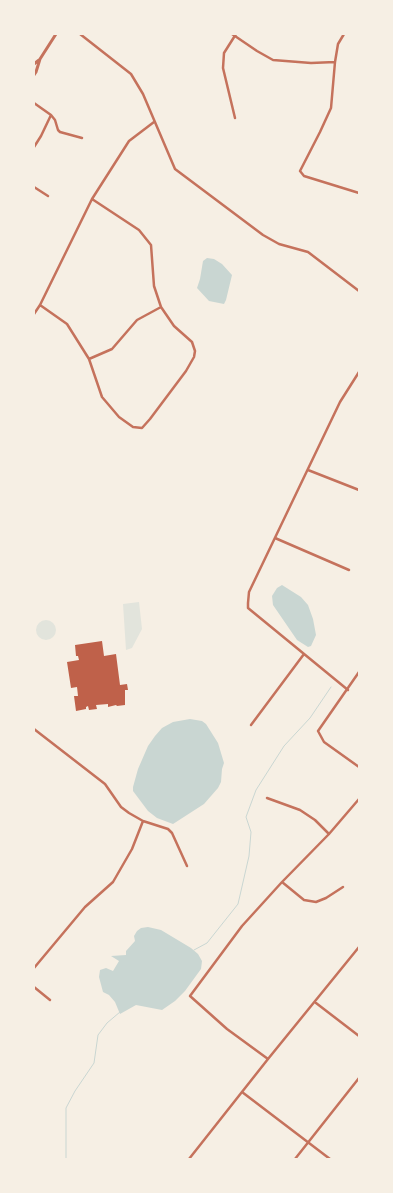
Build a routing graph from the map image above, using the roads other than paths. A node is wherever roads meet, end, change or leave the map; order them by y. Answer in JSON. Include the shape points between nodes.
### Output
{"nodes":[{"id":1,"x":56,"y":34,"type":"edge"},
{"id":2,"x":80,"y":34,"type":"edge"},
{"id":3,"x":234,"y":34,"type":"edge"},
{"id":4,"x":344,"y":34,"type":"edge"},
{"id":5,"x":40,"y":59,"type":"junction"},
{"id":6,"x":334,"y":62,"type":"junction"},
{"id":7,"x":34,"y":64,"type":"edge"},
{"id":8,"x":34,"y":75,"type":"edge"},
{"id":9,"x":34,"y":102,"type":"edge"},
{"id":10,"x":51,"y":115,"type":"junction"},
{"id":11,"x":235,"y":118,"type":"dead end"},
{"id":12,"x":154,"y":122,"type":"junction"},
{"id":13,"x":82,"y":138,"type":"dead end"},
{"id":14,"x":34,"y":147,"type":"edge"},
{"id":15,"x":34,"y":187,"type":"edge"},
{"id":16,"x":359,"y":193,"type":"edge"},
{"id":17,"x":48,"y":196,"type":"dead end"},
{"id":18,"x":92,"y":199,"type":"junction"},
{"id":19,"x":359,"y":291,"type":"edge"},
{"id":20,"x":40,"y":305,"type":"junction"},
{"id":21,"x":161,"y":307,"type":"junction"},
{"id":22,"x":34,"y":314,"type":"edge"},
{"id":23,"x":89,"y":359,"type":"junction"},
{"id":24,"x":359,"y":372,"type":"edge"},
{"id":25,"x":308,"y":470,"type":"junction"},
{"id":26,"x":359,"y":490,"type":"edge"},
{"id":27,"x":275,"y":538,"type":"junction"},
{"id":28,"x":349,"y":570,"type":"dead end"},
{"id":29,"x":304,"y":654,"type":"junction"},
{"id":30,"x":359,"y":672,"type":"edge"},
{"id":31,"x":348,"y":690,"type":"junction"},
{"id":32,"x":251,"y":725,"type":"dead end"},
{"id":33,"x":34,"y":729,"type":"edge"},
{"id":34,"x":359,"y":767,"type":"edge"},
{"id":35,"x":267,"y":798,"type":"dead end"},
{"id":36,"x":359,"y":799,"type":"edge"},
{"id":37,"x":143,"y":820,"type":"junction"},
{"id":38,"x":329,"y":834,"type":"junction"},
{"id":39,"x":187,"y":866,"type":"dead end"},
{"id":40,"x":282,"y":882,"type":"junction"},
{"id":41,"x":343,"y":887,"type":"dead end"},
{"id":42,"x":359,"y":947,"type":"edge"},
{"id":43,"x":34,"y":968,"type":"edge"},
{"id":44,"x":34,"y":987,"type":"edge"},
{"id":45,"x":50,"y":1000,"type":"dead end"},
{"id":46,"x":316,"y":1003,"type":"junction"},
{"id":47,"x":359,"y":1036,"type":"edge"},
{"id":48,"x":268,"y":1058,"type":"junction"},
{"id":49,"x":359,"y":1078,"type":"edge"},
{"id":50,"x":242,"y":1092,"type":"junction"},
{"id":51,"x":308,"y":1142,"type":"junction"},
{"id":52,"x":189,"y":1159,"type":"edge"},
{"id":53,"x":295,"y":1159,"type":"edge"},
{"id":54,"x":330,"y":1159,"type":"edge"}],
"edges":[{"from":1,"to":5,"type":"street"},
{"from":2,"to":12,"type":"street","via":[[131,74]]},
{"from":3,"to":6,"type":"street","via":[[273,60]]},
{"from":3,"to":11,"type":"street","via":[[224,53],[224,68]]},
{"from":4,"to":6,"type":"street"},
{"from":5,"to":7,"type":"street"},
{"from":5,"to":8,"type":"street"},
{"from":6,"to":16,"type":"street","via":[[331,108],[300,171],[304,176]]},
{"from":9,"to":10,"type":"street"},
{"from":10,"to":13,"type":"street","via":[[60,132]]},
{"from":10,"to":14,"type":"street"},
{"from":12,"to":18,"type":"street","via":[[129,141]]},
{"from":12,"to":19,"type":"street","via":[[175,169],[263,235],[279,244],[308,252]]},
{"from":15,"to":17,"type":"street"},
{"from":18,"to":20,"type":"street"},
{"from":18,"to":21,"type":"street","via":[[139,230],[151,245],[154,286]]},
{"from":20,"to":22,"type":"street"},
{"from":20,"to":23,"type":"street","via":[[67,324]]},
{"from":21,"to":23,"type":"street","via":[[138,320],[112,349]]},
{"from":21,"to":23,"type":"street","via":[[174,326],[192,342],[195,351],[186,371],[142,428],[133,427],[118,417],[102,398]]},
{"from":24,"to":25,"type":"street","via":[[340,402]]},
{"from":25,"to":26,"type":"street"},
{"from":25,"to":27,"type":"street"},
{"from":27,"to":28,"type":"street"},
{"from":27,"to":29,"type":"street","via":[[248,592],[248,608]]},
{"from":29,"to":31,"type":"street"},
{"from":29,"to":32,"type":"street"},
{"from":30,"to":31,"type":"street"},
{"from":31,"to":34,"type":"street","via":[[318,731],[324,742]]},
{"from":33,"to":37,"type":"street","via":[[105,784],[121,807]]},
{"from":35,"to":38,"type":"street","via":[[300,810]]},
{"from":36,"to":38,"type":"street"},
{"from":37,"to":39,"type":"street","via":[[172,834]]},
{"from":37,"to":43,"type":"street","via":[[132,849],[113,882],[85,907]]},
{"from":38,"to":40,"type":"street"},
{"from":40,"to":41,"type":"street","via":[[304,900],[316,902]]},
{"from":40,"to":48,"type":"street","via":[[242,926],[190,996],[227,1029]]},
{"from":42,"to":46,"type":"street"},
{"from":44,"to":45,"type":"street"},
{"from":46,"to":47,"type":"street"},
{"from":46,"to":48,"type":"street"},
{"from":48,"to":50,"type":"street"},
{"from":49,"to":51,"type":"street"},
{"from":50,"to":51,"type":"street"},
{"from":50,"to":52,"type":"street"},
{"from":51,"to":53,"type":"street"},
{"from":51,"to":54,"type":"street"}]}
